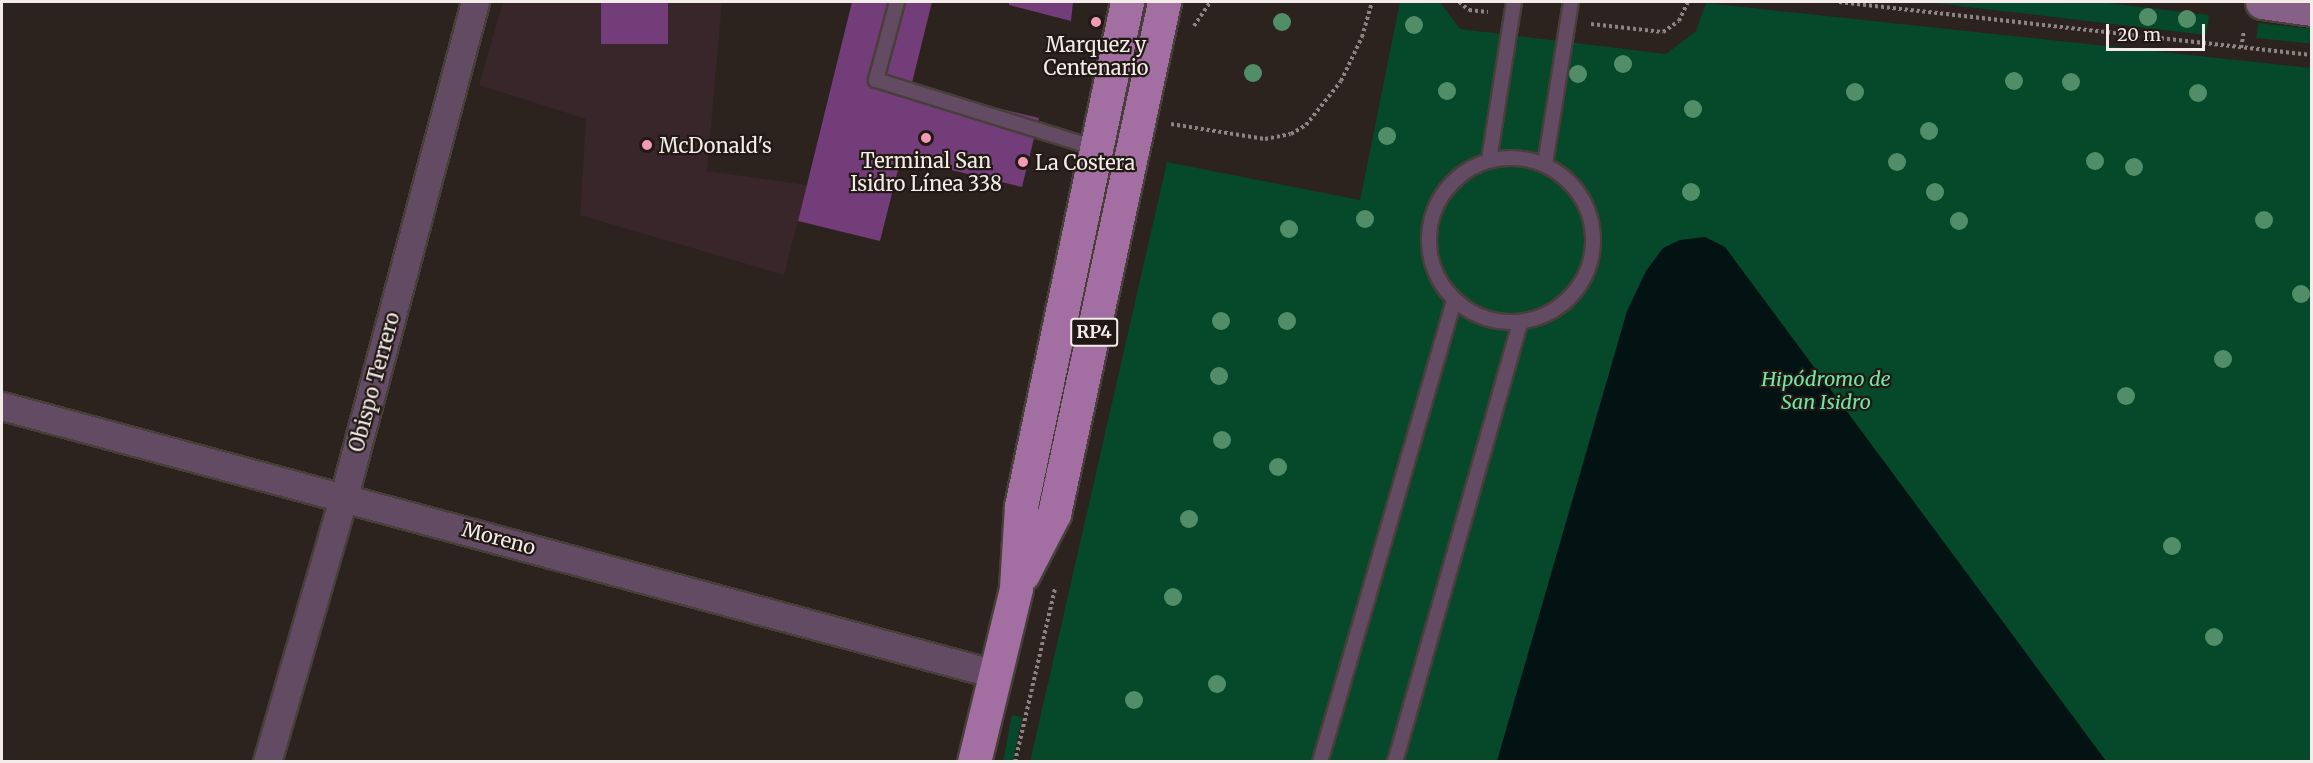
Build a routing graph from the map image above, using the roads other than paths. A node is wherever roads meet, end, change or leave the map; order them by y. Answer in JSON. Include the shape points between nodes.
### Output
{"nodes":[{"id":1,"x":475,"y":2,"type":"edge"},
{"id":2,"x":897,"y":2,"type":"edge"},
{"id":3,"x":1127,"y":2,"type":"edge"},
{"id":4,"x":1164,"y":2,"type":"edge"},
{"id":5,"x":1189,"y":2,"type":"edge"},
{"id":6,"x":1514,"y":2,"type":"edge"},
{"id":7,"x":1571,"y":2,"type":"edge"},
{"id":8,"x":1151,"y":68,"type":"junction"},
{"id":9,"x":1098,"y":148,"type":"junction"},
{"id":10,"x":1490,"y":160,"type":"junction"},
{"id":11,"x":1545,"y":164,"type":"junction"},
{"id":12,"x":1454,"y":300,"type":"junction"},
{"id":13,"x":1520,"y":322,"type":"junction"},
{"id":14,"x":2,"y":406,"type":"edge"},
{"id":15,"x":344,"y":496,"type":"junction"},
{"id":16,"x":1016,"y":588,"type":"junction"},
{"id":17,"x":995,"y":674,"type":"junction"},
{"id":18,"x":267,"y":762,"type":"edge"},
{"id":19,"x":974,"y":762,"type":"edge"},
{"id":20,"x":1320,"y":762,"type":"edge"},
{"id":21,"x":1395,"y":762,"type":"edge"}],
"edges":[{"from":1,"to":15,"type":"street","name":"Obispo Terrero"},
{"from":2,"to":9,"type":"lane","via":[[876,80]]},
{"from":3,"to":9,"type":"main road","number":"RP4"},
{"from":4,"to":8,"type":"main road","number":"RP4"},
{"from":5,"to":8,"type":"main road"},
{"from":6,"to":10,"type":"lane"},
{"from":7,"to":11,"type":"lane"},
{"from":8,"to":16,"type":"main road","number":"RP4","via":[[1054,514]]},
{"from":9,"to":16,"type":"main road","number":"RP4","via":[[1022,506]]},
{"from":10,"to":11,"type":"lane","via":[[1517,157]]},
{"from":10,"to":12,"type":"lane","via":[[1462,174],[1441,196],[1430,225],[1430,255],[1441,284]]},
{"from":11,"to":13,"type":"lane","via":[[1570,181],[1587,207],[1593,237],[1589,267],[1573,294],[1549,312]]},
{"from":12,"to":13,"type":"lane","via":[[1489,320]]},
{"from":12,"to":20,"type":"lane"},
{"from":13,"to":21,"type":"lane"},
{"from":14,"to":15,"type":"street","name":"Moreno"},
{"from":15,"to":17,"type":"street","name":"Moreno"},
{"from":15,"to":18,"type":"street","name":"Obispo Terrero"},
{"from":16,"to":17,"type":"main road","number":"RP4"},
{"from":17,"to":19,"type":"main road","number":"RP4"}]}
